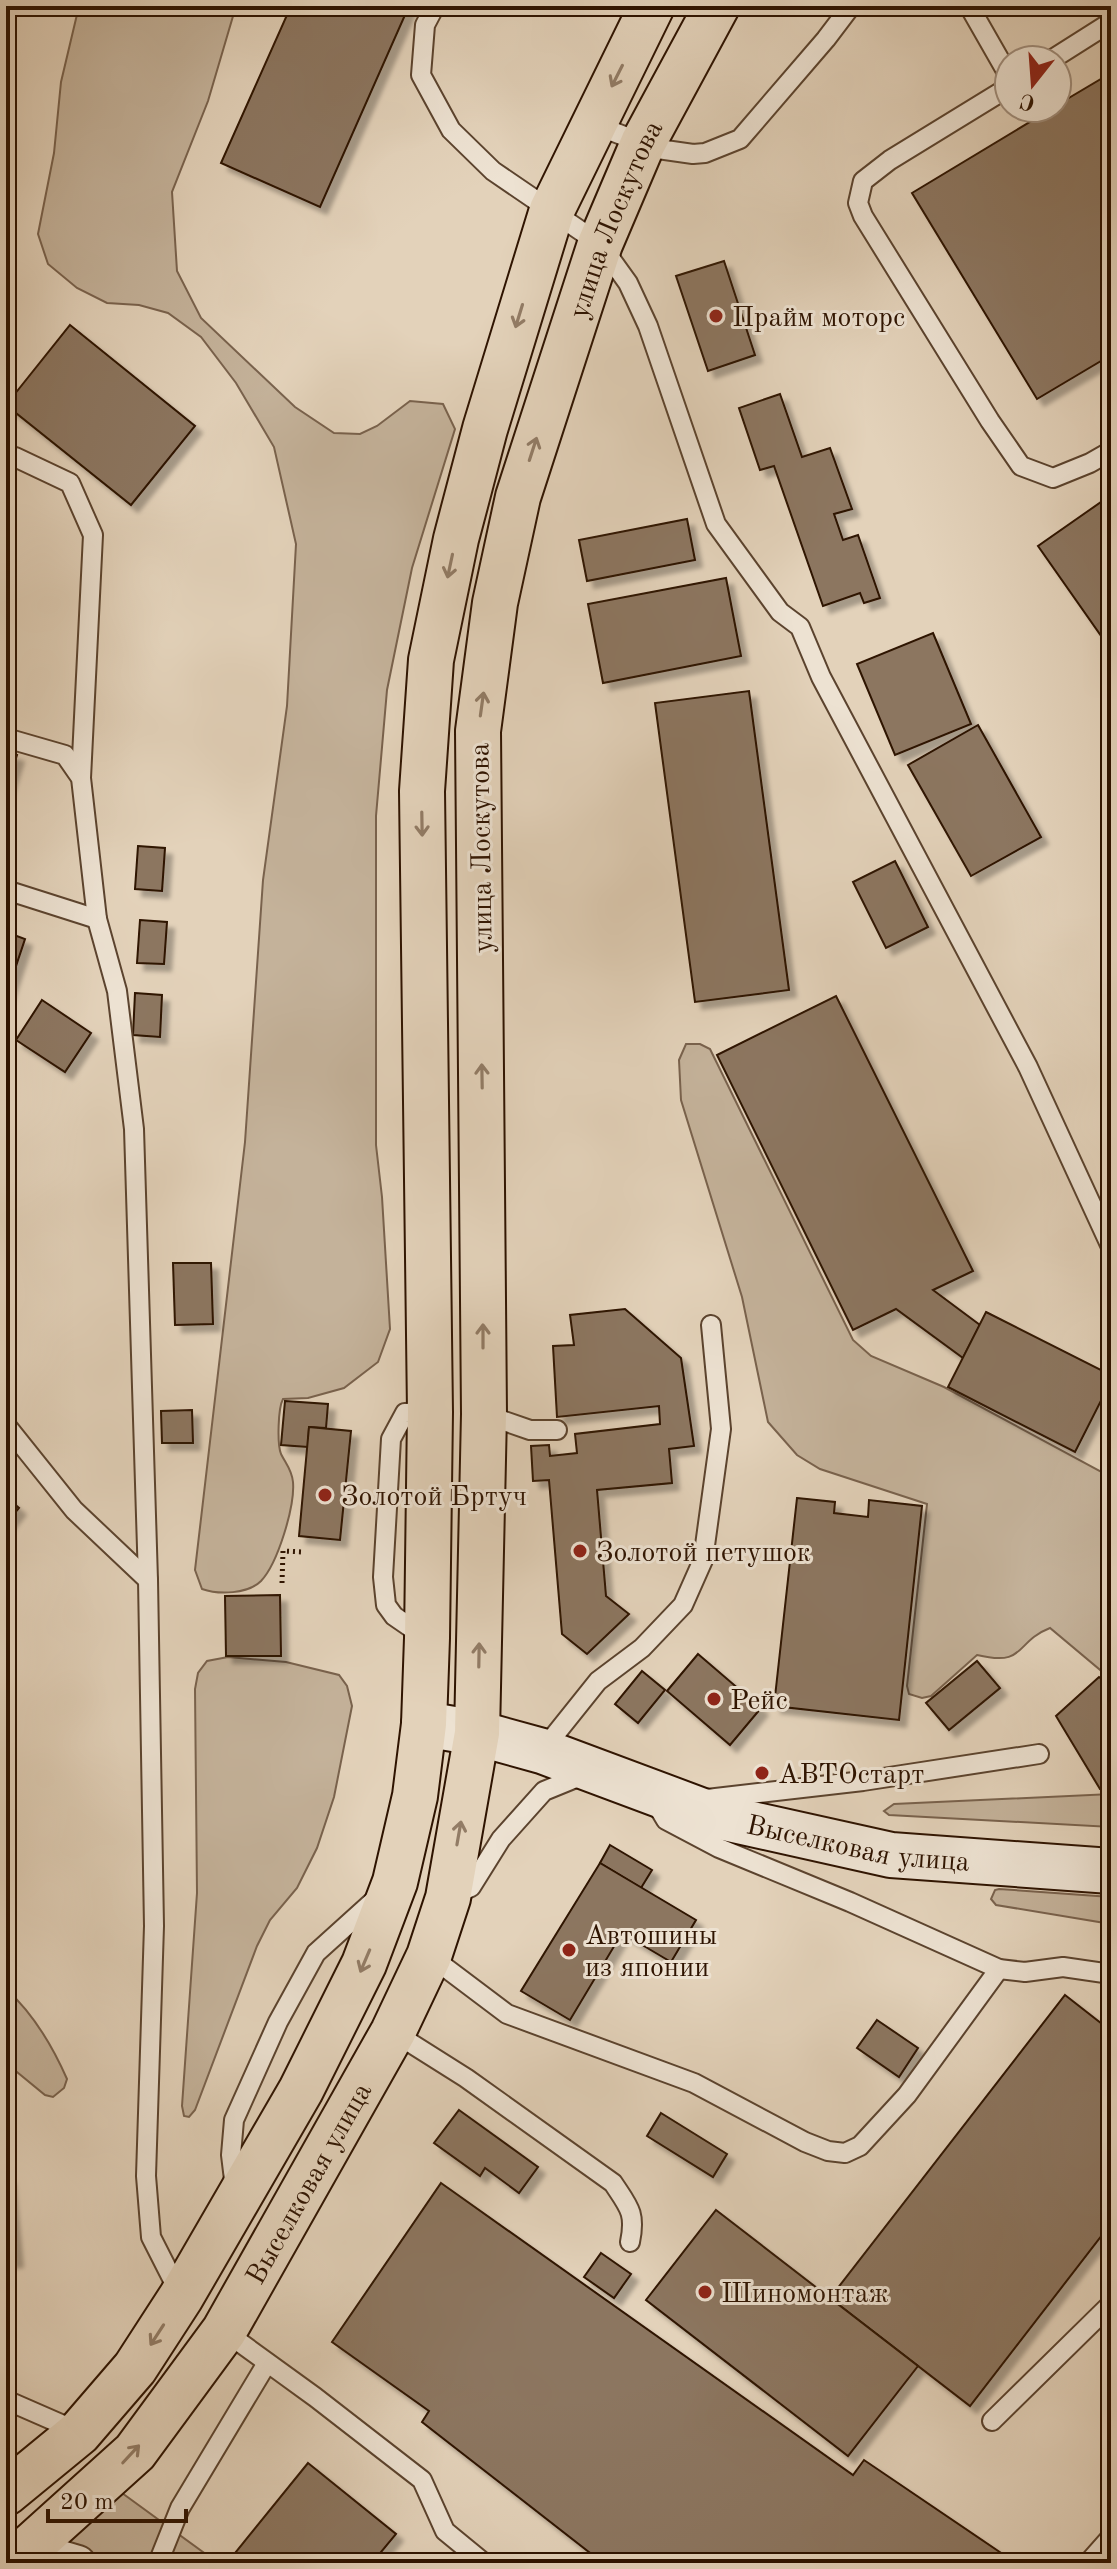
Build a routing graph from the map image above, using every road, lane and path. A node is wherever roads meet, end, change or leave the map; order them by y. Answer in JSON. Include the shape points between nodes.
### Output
{"nodes":[{"id":1,"x":435,"y":6,"type":"edge"},
{"id":2,"x":652,"y":6,"type":"edge"},
{"id":3,"x":717,"y":6,"type":"edge"},
{"id":4,"x":851,"y":6,"type":"edge"},
{"id":5,"x":969,"y":6,"type":"edge"},
{"id":6,"x":1111,"y":22,"type":"edge"},
{"id":7,"x":1073,"y":46,"type":"edge"},
{"id":8,"x":993,"y":48,"type":"edge"},
{"id":9,"x":993,"y":97,"type":"edge"},
{"id":10,"x":593,"y":124,"type":"junction"},
{"id":11,"x":643,"y":143,"type":"junction"},
{"id":12,"x":552,"y":210,"type":"junction"},
{"id":13,"x":600,"y":244,"type":"junction"},
{"id":14,"x":1111,"y":451,"type":"edge"},
{"id":15,"x":6,"y":459,"type":"edge"},
{"id":16,"x":6,"y":738,"type":"edge"},
{"id":17,"x":81,"y":778,"type":"junction"},
{"id":18,"x":6,"y":890,"type":"edge"},
{"id":19,"x":97,"y":919,"type":"junction"},
{"id":20,"x":1111,"y":1247,"type":"edge"},
{"id":21,"x":711,"y":1325,"type":"dead end"},
{"id":22,"x":484,"y":1414,"type":"junction"},
{"id":23,"x":6,"y":1425,"type":"edge"},
{"id":24,"x":557,"y":1430,"type":"dead end"},
{"id":25,"x":303,"y":1552,"type":"dead end"},
{"id":26,"x":148,"y":1580,"type":"junction"},
{"id":27,"x":282,"y":1583,"type":"dead end"},
{"id":28,"x":424,"y":1724,"type":"junction"},
{"id":29,"x":477,"y":1733,"type":"junction"},
{"id":30,"x":542,"y":1751,"type":"junction"},
{"id":31,"x":1039,"y":1754,"type":"dead end"},
{"id":32,"x":595,"y":1770,"type":"junction"},
{"id":33,"x":663,"y":1797,"type":"junction"},
{"id":34,"x":1111,"y":1871,"type":"edge"},
{"id":35,"x":448,"y":1898,"type":"junction"},
{"id":36,"x":429,"y":1956,"type":"junction"},
{"id":37,"x":999,"y":1969,"type":"junction"},
{"id":38,"x":1111,"y":1974,"type":"edge"},
{"id":39,"x":393,"y":2032,"type":"junction"},
{"id":40,"x":630,"y":2242,"type":"dead end"},
{"id":41,"x":181,"y":2297,"type":"junction"},
{"id":42,"x":1111,"y":2304,"type":"edge"},
{"id":43,"x":224,"y":2331,"type":"junction"},
{"id":44,"x":267,"y":2363,"type":"junction"},
{"id":45,"x":6,"y":2400,"type":"edge"},
{"id":46,"x":992,"y":2421,"type":"dead end"},
{"id":47,"x":79,"y":2433,"type":"junction"},
{"id":48,"x":6,"y":2493,"type":"edge"},
{"id":49,"x":1111,"y":2537,"type":"edge"},
{"id":50,"x":43,"y":2559,"type":"edge"},
{"id":51,"x":158,"y":2563,"type":"edge"},
{"id":52,"x":484,"y":2563,"type":"edge"},
{"id":53,"x":1088,"y":2563,"type":"edge"}],
"edges":[{"from":1,"to":12,"type":"lane","via":[[425,25],[421,75],[451,130],[493,171]]},
{"from":2,"to":10,"type":"main road","name":"улица Лоскутова","one_way":true},
{"from":3,"to":11,"type":"main road","name":"улица Лоскутова"},
{"from":4,"to":11,"type":"lane","via":[[740,139],[693,154]]},
{"from":5,"to":8,"type":"lane"},
{"from":6,"to":7,"type":"lane"},
{"from":9,"to":14,"type":"lane","via":[[863,181],[858,203],[1021,466],[1053,478]]},
{"from":10,"to":11,"type":"lane"},
{"from":10,"to":12,"type":"main road","name":"улица Лоскутова"},
{"from":11,"to":13,"type":"main road","name":"улица Лоскутова"},
{"from":12,"to":13,"type":"lane"},
{"from":12,"to":28,"type":"main road","name":"улица Лоскутова","one_way":true,"via":[[485,429],[431,660],[422,791],[430,1412]]},
{"from":13,"to":20,"type":"lane","via":[[628,283],[648,326],[716,524],[780,612],[800,627],[821,677],[1028,1067]]},
{"from":22,"to":13,"type":"main road","name":"улица Лоскутова","one_way":true,"via":[[478,731],[495,603],[518,497]]},
{"from":15,"to":17,"type":"lane","via":[[15,457],[70,483],[93,535]]},
{"from":16,"to":17,"type":"lane","via":[[65,755]]},
{"from":17,"to":19,"type":"lane"},
{"from":18,"to":19,"type":"lane"},
{"from":19,"to":26,"type":"lane","via":[[117,991],[134,1129]]},
{"from":21,"to":30,"type":"lane","via":[[721,1429],[703,1560],[683,1605],[642,1648],[598,1681]]},
{"from":22,"to":24,"type":"lane","via":[[530,1430]]},
{"from":29,"to":22,"type":"main road","name":"улица Лоскутова","one_way":true},
{"from":23,"to":26,"type":"lane","via":[[74,1510]]},
{"from":25,"to":27,"type":"path","via":[[283,1551]]},
{"from":26,"to":41,"type":"lane","via":[[154,1926],[146,2176],[151,2237]]},
{"from":28,"to":29,"type":"street","name":"Выселковая улица"},
{"from":28,"to":41,"type":"main road","name":"Выселковая улица","via":[[415,1796],[395,1882],[358,1978],[301,2090]]},
{"from":29,"to":30,"type":"street","name":"Выселковая улица"},
{"from":35,"to":29,"type":"main road","name":"Выселковая улица","one_way":true},
{"from":30,"to":32,"type":"street","name":"Выселковая улица"},
{"from":31,"to":33,"type":"lane","via":[[863,1781]]},
{"from":32,"to":33,"type":"street","name":"Выселковая улица"},
{"from":32,"to":35,"type":"lane","via":[[544,1791],[501,1839],[471,1887]]},
{"from":33,"to":34,"type":"street","name":"Выселковая улица","via":[[716,1816],[891,1855]]},
{"from":33,"to":37,"type":"lane","via":[[666,1820],[719,1848]]},
{"from":35,"to":36,"type":"main road","name":"Выселковая улица"},
{"from":36,"to":37,"type":"lane","via":[[507,2014],[694,2083],[805,2142],[845,2153],[860,2146],[907,2095]]},
{"from":36,"to":39,"type":"main road","name":"Выселковая улица"},
{"from":37,"to":38,"type":"lane","via":[[1063,1967]]},
{"from":39,"to":40,"type":"lane","via":[[613,2183],[634,2222]]},
{"from":39,"to":43,"type":"main road","name":"Выселковая улица"},
{"from":41,"to":47,"type":"main road","name":"Выселковая улица","one_way":true,"via":[[135,2368]]},
{"from":42,"to":46,"type":"lane"},
{"from":43,"to":44,"type":"lane"},
{"from":50,"to":43,"type":"main road","name":"Выселковая улица","one_way":true,"via":[[135,2452]]},
{"from":44,"to":51,"type":"lane","via":[[180,2508]]},
{"from":44,"to":52,"type":"lane","via":[[422,2480],[445,2531]]},
{"from":45,"to":47,"type":"lane"},
{"from":47,"to":48,"type":"main road","name":"Выселковая улица"},
{"from":49,"to":53,"type":"lane"}]}
